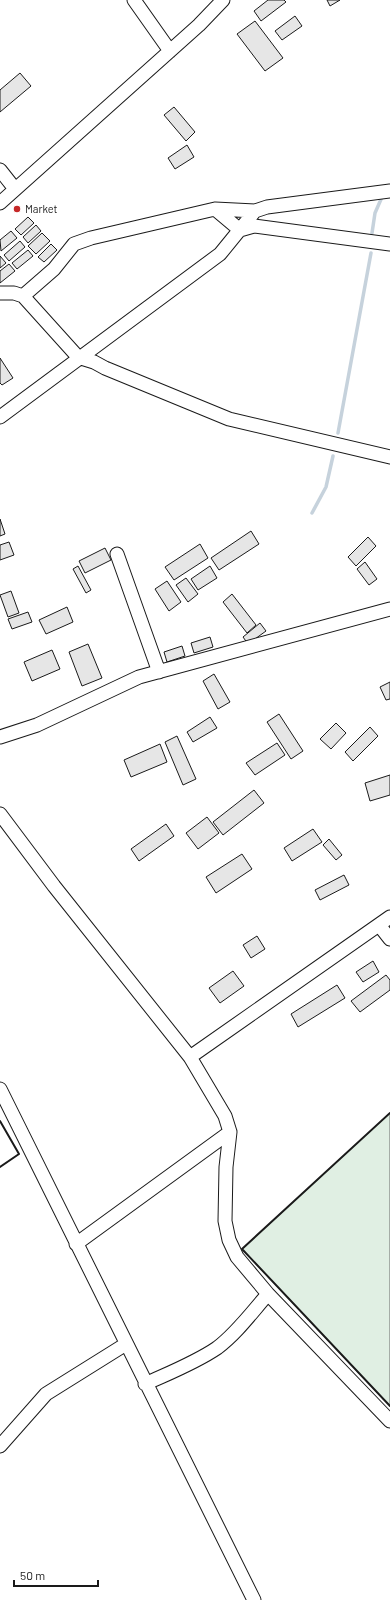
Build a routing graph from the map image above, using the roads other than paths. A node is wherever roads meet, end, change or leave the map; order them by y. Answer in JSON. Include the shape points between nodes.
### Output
{"nodes":[{"id":1,"x":134,"y":0,"type":"edge"},
{"id":2,"x":223,"y":0,"type":"edge"},
{"id":3,"x":170,"y":51,"type":"junction"},
{"id":4,"x":0,"y":170,"type":"edge"},
{"id":5,"x":15,"y":189,"type":"junction"},
{"id":6,"x":390,"y":191,"type":"edge"},
{"id":7,"x":0,"y":203,"type":"edge"},
{"id":8,"x":215,"y":209,"type":"junction"},
{"id":9,"x":255,"y":210,"type":"junction"},
{"id":10,"x":240,"y":230,"type":"junction"},
{"id":11,"x":390,"y":244,"type":"edge"},
{"id":12,"x":0,"y":293,"type":"edge"},
{"id":13,"x":23,"y":296,"type":"junction"},
{"id":14,"x":78,"y":357,"type":"junction"},
{"id":15,"x":0,"y":417,"type":"edge"},
{"id":16,"x":390,"y":457,"type":"edge"},
{"id":17,"x":117,"y":554,"type":"dead end"},
{"id":18,"x":390,"y":609,"type":"edge"},
{"id":19,"x":160,"y":672,"type":"junction"},
{"id":20,"x":0,"y":737,"type":"edge"},
{"id":21,"x":0,"y":814,"type":"edge"},
{"id":22,"x":390,"y":917,"type":"edge"},
{"id":23,"x":379,"y":925,"type":"junction"},
{"id":24,"x":390,"y":939,"type":"edge"},
{"id":25,"x":190,"y":1057,"type":"junction"},
{"id":26,"x":0,"y":1089,"type":"edge"},
{"id":27,"x":230,"y":1132,"type":"junction"},
{"id":28,"x":76,"y":1244,"type":"junction"},
{"id":29,"x":268,"y":1294,"type":"junction"},
{"id":30,"x":126,"y":1344,"type":"junction"},
{"id":31,"x":145,"y":1384,"type":"junction"},
{"id":32,"x":390,"y":1421,"type":"edge"},
{"id":33,"x":0,"y":1446,"type":"edge"},
{"id":34,"x":254,"y":1600,"type":"edge"}],
"edges":[{"from":1,"to":3,"type":"street"},
{"from":2,"to":3,"type":"street"},
{"from":3,"to":5,"type":"street"},
{"from":4,"to":5,"type":"street"},
{"from":5,"to":7,"type":"street"},
{"from":6,"to":9,"type":"street"},
{"from":8,"to":9,"type":"street"},
{"from":8,"to":10,"type":"street"},
{"from":8,"to":13,"type":"street","via":[[74,244],[54,269]]},
{"from":9,"to":10,"type":"street"},
{"from":10,"to":11,"type":"street","via":[[254,226]]},
{"from":10,"to":14,"type":"street","via":[[220,254]]},
{"from":12,"to":13,"type":"street"},
{"from":13,"to":14,"type":"street"},
{"from":14,"to":15,"type":"street"},
{"from":14,"to":16,"type":"street","via":[[229,419]]},
{"from":17,"to":19,"type":"street"},
{"from":18,"to":19,"type":"street"},
{"from":19,"to":20,"type":"street","via":[[139,677],[37,725]]},
{"from":21,"to":25,"type":"street"},
{"from":22,"to":23,"type":"street"},
{"from":23,"to":24,"type":"street"},
{"from":23,"to":25,"type":"street"},
{"from":25,"to":27,"type":"street","via":[[225,1116]]},
{"from":26,"to":28,"type":"street"},
{"from":27,"to":28,"type":"street"},
{"from":27,"to":29,"type":"street","via":[[225,1197],[225,1221],[229,1240],[237,1257]]},
{"from":28,"to":30,"type":"street"},
{"from":29,"to":31,"type":"street","via":[[217,1348],[182,1368]]},
{"from":29,"to":32,"type":"street"},
{"from":30,"to":31,"type":"street"},
{"from":30,"to":33,"type":"street","via":[[46,1394]]},
{"from":31,"to":34,"type":"street"}]}
